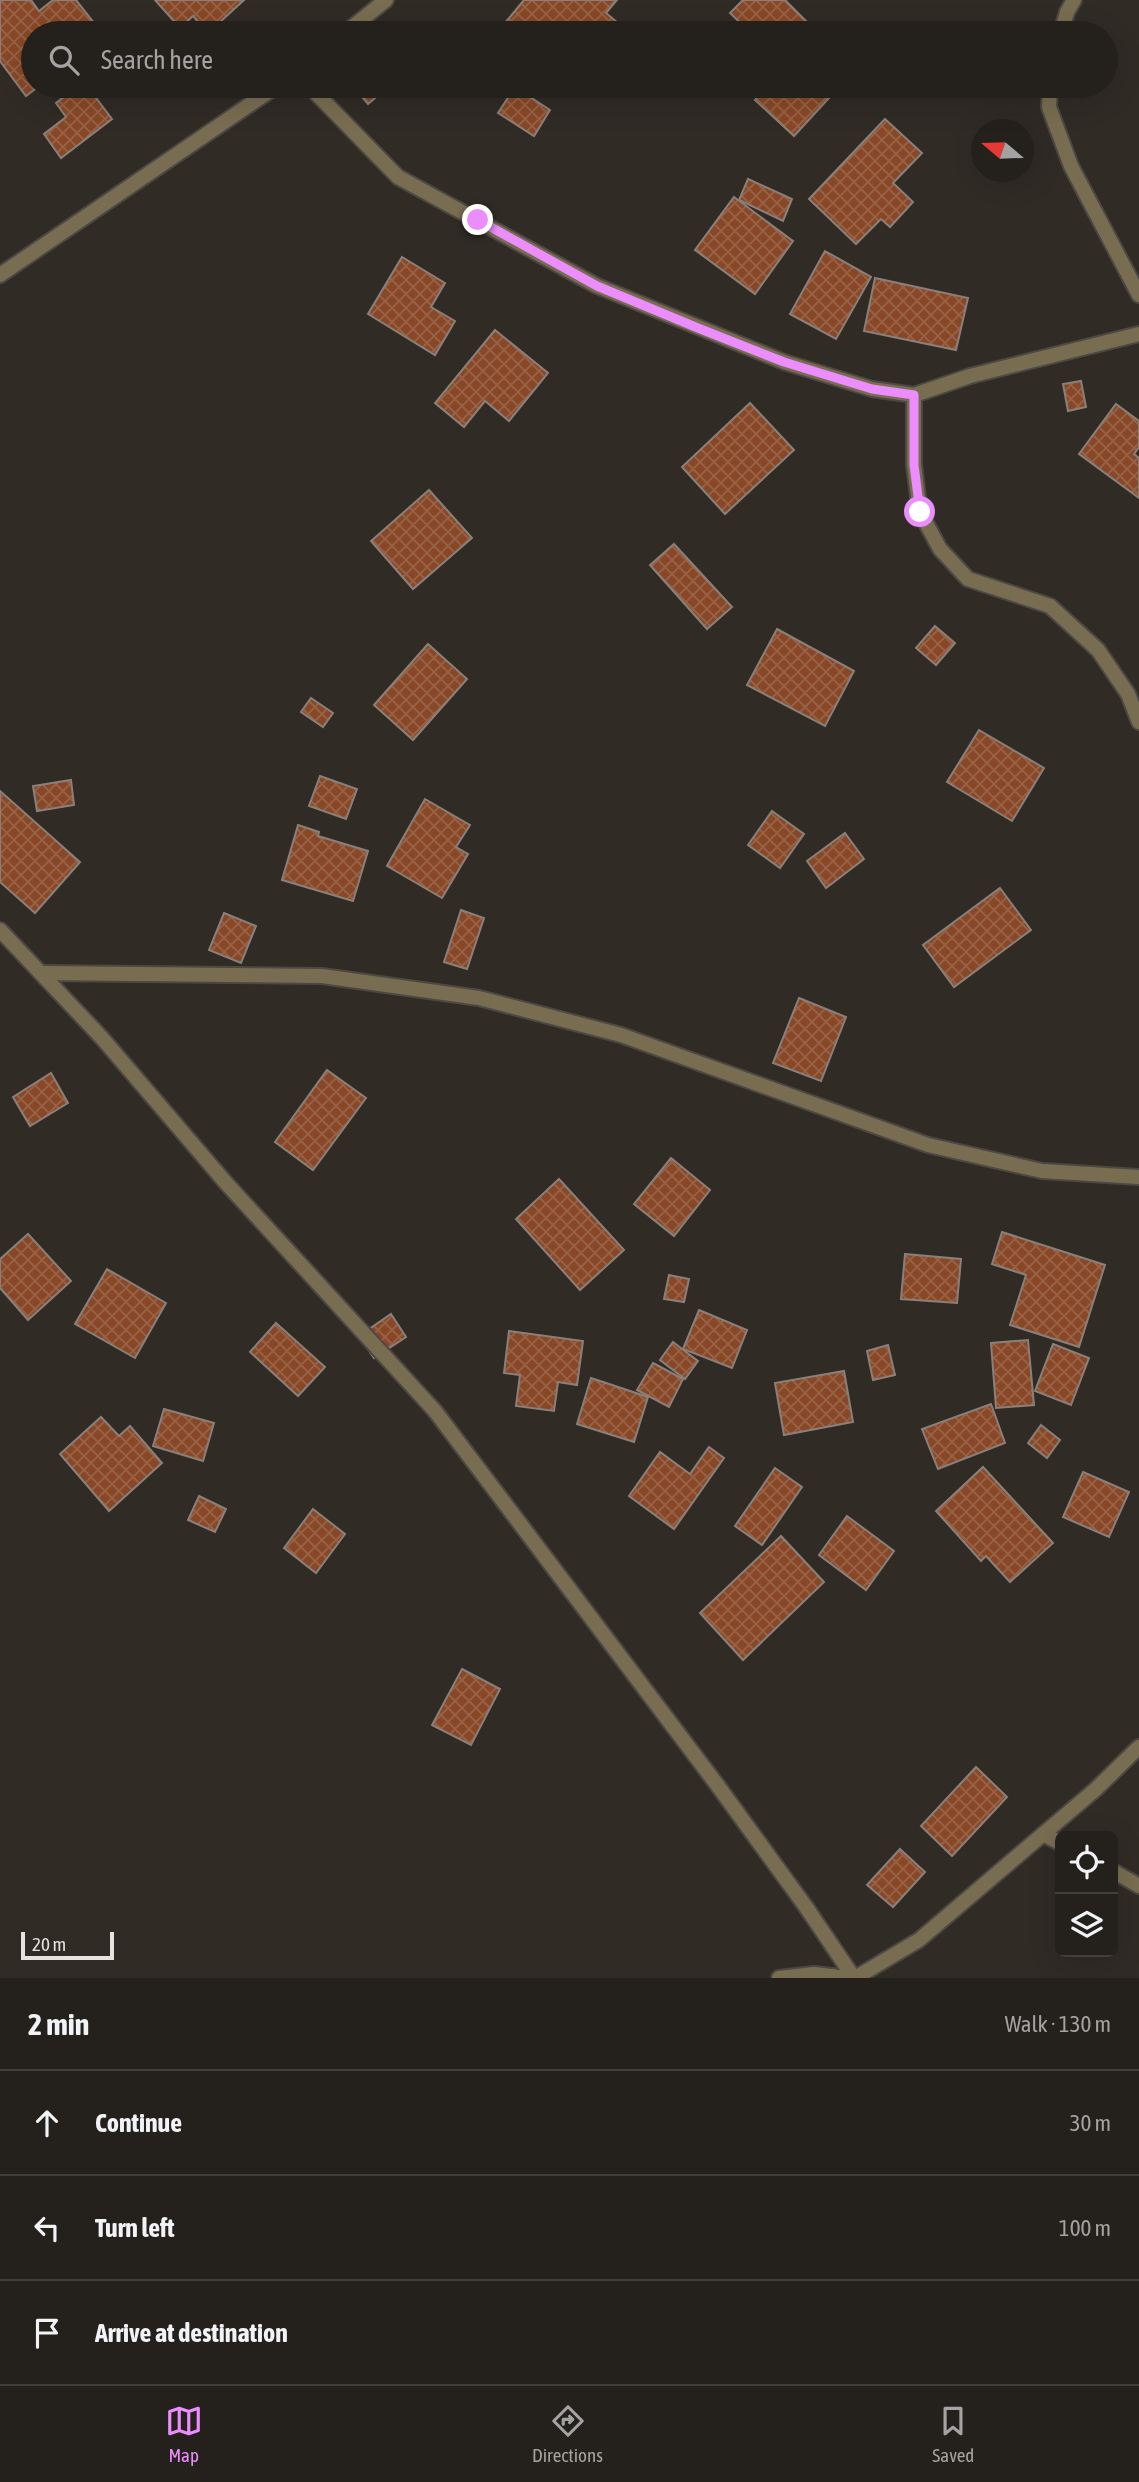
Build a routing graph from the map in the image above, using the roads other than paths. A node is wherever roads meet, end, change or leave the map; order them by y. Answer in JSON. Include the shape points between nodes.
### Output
{"nodes":[{"id":1,"x":386,"y":0,"type":"edge"},
{"id":2,"x":1074,"y":0,"type":"edge"},
{"id":3,"x":360,"y":21,"type":"edge"},
{"id":4,"x":1064,"y":21,"type":"edge"},
{"id":5,"x":259,"y":98,"type":"edge"},
{"id":6,"x":321,"y":98,"type":"edge"},
{"id":7,"x":1049,"y":98,"type":"edge"},
{"id":8,"x":0,"y":275,"type":"edge"},
{"id":9,"x":1139,"y":295,"type":"edge"},
{"id":10,"x":1139,"y":334,"type":"edge"},
{"id":11,"x":914,"y":395,"type":"junction"},
{"id":12,"x":1139,"y":722,"type":"edge"},
{"id":13,"x":0,"y":930,"type":"edge"},
{"id":14,"x":43,"y":973,"type":"junction"},
{"id":15,"x":1139,"y":1177,"type":"edge"},
{"id":16,"x":1139,"y":1747,"type":"edge"},
{"id":17,"x":1043,"y":1834,"type":"junction"},
{"id":18,"x":1055,"y":1840,"type":"edge"},
{"id":19,"x":1118,"y":1874,"type":"edge"},
{"id":20,"x":1139,"y":1886,"type":"edge"},
{"id":21,"x":779,"y":1978,"type":"edge"},
{"id":22,"x":852,"y":1978,"type":"edge"}],
"edges":[{"from":1,"to":3,"type":"street"},
{"from":2,"to":4,"type":"street"},
{"from":5,"to":8,"type":"street"},
{"from":6,"to":11,"type":"street","via":[[398,177],[597,286],[784,362],[872,389]]},
{"from":7,"to":9,"type":"street","via":[[1071,166]]},
{"from":10,"to":11,"type":"street","via":[[970,376]]},
{"from":11,"to":12,"type":"street","via":[[914,465],[920,512],[940,549],[968,579],[1050,606],[1098,650],[1128,694]]},
{"from":13,"to":14,"type":"street"},
{"from":14,"to":15,"type":"street","via":[[322,976],[478,998],[621,1035],[928,1145],[1042,1171]]},
{"from":14,"to":22,"type":"street","via":[[226,1183],[435,1411],[718,1786]]},
{"from":16,"to":17,"type":"street"},
{"from":17,"to":18,"type":"street"},
{"from":17,"to":22,"type":"street","via":[[919,1941]]},
{"from":19,"to":20,"type":"street"},
{"from":21,"to":22,"type":"street","via":[[814,1974]]}]}
